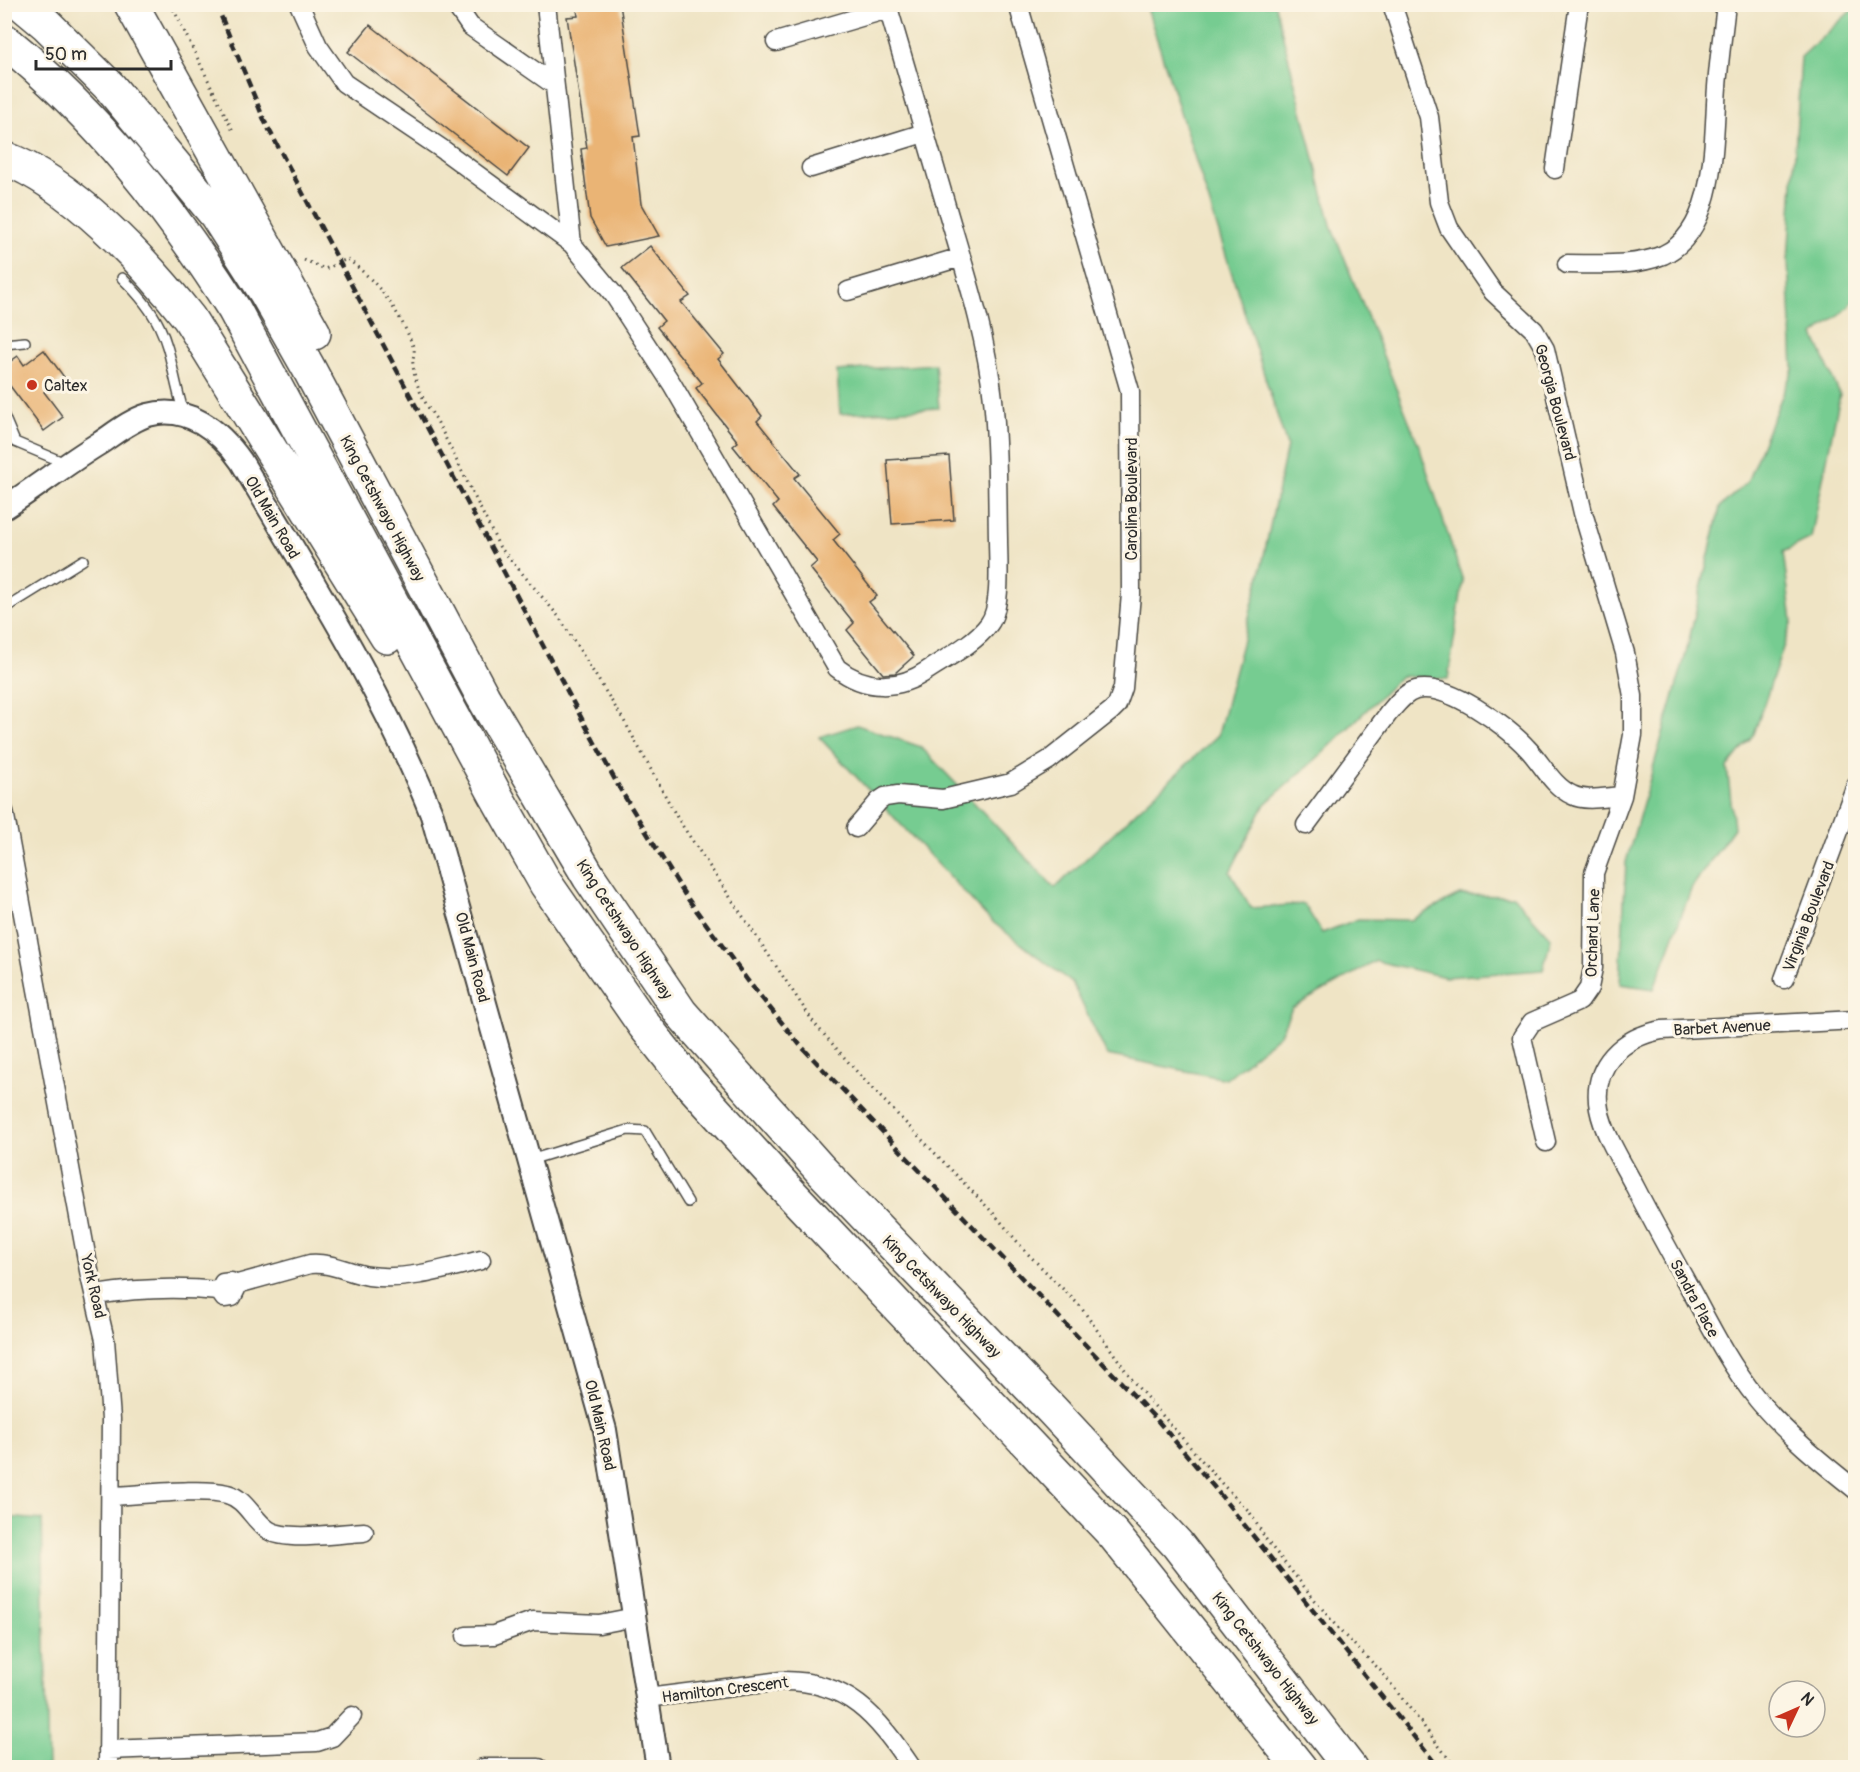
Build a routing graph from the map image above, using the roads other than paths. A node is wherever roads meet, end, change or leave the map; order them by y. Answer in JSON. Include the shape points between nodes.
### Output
{"nodes":[{"id":1,"x":22,"y":4,"type":"edge"},
{"id":2,"x":131,"y":4,"type":"edge"},
{"id":3,"x":299,"y":4,"type":"edge"},
{"id":4,"x":455,"y":4,"type":"edge"},
{"id":5,"x":546,"y":4,"type":"edge"},
{"id":6,"x":1018,"y":4,"type":"edge"},
{"id":7,"x":1392,"y":4,"type":"edge"},
{"id":8,"x":1579,"y":4,"type":"edge"},
{"id":9,"x":1726,"y":4,"type":"edge"},
{"id":10,"x":888,"y":7,"type":"edge"},
{"id":11,"x":4,"y":40,"type":"edge"},
{"id":12,"x":776,"y":42,"type":"dead end"},
{"id":13,"x":553,"y":84,"type":"junction"},
{"id":14,"x":924,"y":133,"type":"junction"},
{"id":15,"x":7,"y":159,"type":"edge"},
{"id":16,"x":811,"y":168,"type":"dead end"},
{"id":17,"x":1555,"y":169,"type":"dead end"},
{"id":18,"x":572,"y":244,"type":"junction"},
{"id":19,"x":961,"y":256,"type":"junction"},
{"id":20,"x":1567,"y":264,"type":"dead end"},
{"id":21,"x":123,"y":278,"type":"dead end"},
{"id":22,"x":848,"y":291,"type":"dead end"},
{"id":23,"x":25,"y":342,"type":"dead end"},
{"id":24,"x":4,"y":344,"type":"edge"},
{"id":25,"x":4,"y":416,"type":"edge"},
{"id":26,"x":185,"y":416,"type":"junction"},
{"id":27,"x":66,"y":463,"type":"junction"},
{"id":28,"x":6,"y":506,"type":"edge"},
{"id":29,"x":83,"y":560,"type":"dead end"},
{"id":30,"x":4,"y":609,"type":"edge"},
{"id":31,"x":521,"y":759,"type":"junction"},
{"id":32,"x":1856,"y":785,"type":"edge"},
{"id":33,"x":495,"y":794,"type":"junction"},
{"id":34,"x":1622,"y":796,"type":"junction"},
{"id":35,"x":4,"y":811,"type":"edge"},
{"id":36,"x":1306,"y":825,"type":"dead end"},
{"id":37,"x":856,"y":828,"type":"dead end"},
{"id":38,"x":1784,"y":979,"type":"dead end"},
{"id":39,"x":1856,"y":1020,"type":"edge"},
{"id":40,"x":1603,"y":1069,"type":"joint"},
{"id":41,"x":1546,"y":1142,"type":"dead end"},
{"id":42,"x":528,"y":1161,"type":"junction"},
{"id":43,"x":688,"y":1202,"type":"dead end"},
{"id":44,"x":481,"y":1260,"type":"dead end"},
{"id":45,"x":96,"y":1295,"type":"junction"},
{"id":46,"x":1856,"y":1490,"type":"edge"},
{"id":47,"x":112,"y":1496,"type":"junction"},
{"id":48,"x":364,"y":1532,"type":"dead end"},
{"id":49,"x":634,"y":1617,"type":"junction"},
{"id":50,"x":466,"y":1636,"type":"dead end"},
{"id":51,"x":647,"y":1698,"type":"junction"},
{"id":52,"x":352,"y":1716,"type":"dead end"},
{"id":53,"x":108,"y":1759,"type":"edge"},
{"id":54,"x":483,"y":1767,"type":"edge"},
{"id":55,"x":539,"y":1767,"type":"edge"},
{"id":56,"x":658,"y":1767,"type":"edge"},
{"id":57,"x":912,"y":1767,"type":"edge"},
{"id":58,"x":1300,"y":1767,"type":"edge"},
{"id":59,"x":1350,"y":1767,"type":"edge"}],
"edges":[{"from":1,"to":31,"type":"highway","name":"King Cetshwayo Highway","via":[[110,87],[216,215],[308,367],[483,697]]},
{"from":2,"to":31,"type":"highway","via":[[339,380],[480,666]]},
{"from":3,"to":18,"type":"street","via":[[318,46],[344,83]]},
{"from":4,"to":13,"type":"street","via":[[471,26]]},
{"from":5,"to":13,"type":"street"},
{"from":6,"to":37,"type":"street","name":"Carolina Boulevard","via":[[1130,391],[1131,594],[1123,688],[1111,711],[1049,760],[1011,783],[943,800],[885,797]]},
{"from":7,"to":34,"type":"street","name":"Georgia Boulevard","via":[[1429,117],[1439,202],[1449,228],[1493,292],[1534,330],[1545,349],[1583,513],[1625,653],[1633,696],[1631,750]]},
{"from":8,"to":17,"type":"street"},
{"from":9,"to":20,"type":"street","via":[[1711,176],[1704,202],[1689,231],[1672,249],[1642,261]]},
{"from":10,"to":12,"type":"street"},
{"from":10,"to":14,"type":"street"},
{"from":11,"to":33,"type":"highway","via":[[132,165],[234,309]]},
{"from":13,"to":18,"type":"street"},
{"from":14,"to":16,"type":"street"},
{"from":14,"to":19,"type":"street"},
{"from":15,"to":33,"type":"highway","via":[[61,191],[138,257],[189,318],[456,745]]},
{"from":18,"to":19,"type":"street","via":[[614,295],[672,384],[837,668],[866,685],[897,685],[915,679],[972,640],[990,623],[997,607],[993,398]]},
{"from":19,"to":22,"type":"street"},
{"from":21,"to":26,"type":"lane","via":[[152,310],[166,335]]},
{"from":23,"to":24,"type":"lane"},
{"from":25,"to":27,"type":"lane","via":[[15,442]]},
{"from":26,"to":27,"type":"street","name":"Old Main Road","via":[[148,415]]},
{"from":26,"to":42,"type":"street","name":"Old Main Road","via":[[219,433],[241,461],[407,753],[452,879]]},
{"from":27,"to":28,"type":"street","name":"Old Main Road"},
{"from":29,"to":30,"type":"lane"},
{"from":31,"to":59,"type":"highway","name":"King Cetshwayo Highway","via":[[589,877],[681,1013],[820,1169],[1162,1527]]},
{"from":32,"to":38,"type":"street","name":"Virginia Boulevard"},
{"from":33,"to":58,"type":"highway","via":[[546,884],[590,950],[689,1083],[1114,1535]]},
{"from":34,"to":36,"type":"street","via":[[1573,796],[1499,722],[1469,704],[1417,689],[1402,697],[1388,714]]},
{"from":34,"to":41,"type":"street","name":"Orchard Lane","via":[[1594,873],[1593,968],[1589,988],[1580,1001],[1532,1022],[1522,1037]]},
{"from":35,"to":45,"type":"street","name":"York Road"},
{"from":39,"to":40,"type":"street","name":"Barbet Avenue","via":[[1641,1034],[1623,1046]]},
{"from":40,"to":46,"type":"street","name":"Sandra Place","via":[[1599,1110],[1608,1133],[1722,1348],[1760,1403]]},
{"from":42,"to":43,"type":"lane","via":[[628,1130],[645,1131]]},
{"from":42,"to":49,"type":"street","name":"Old Main Road","via":[[605,1430]]},
{"from":44,"to":45,"type":"street","via":[[388,1277],[321,1263],[227,1288],[176,1287]]},
{"from":45,"to":47,"type":"street","name":"York Road","via":[[105,1340]]},
{"from":47,"to":48,"type":"street","via":[[218,1492],[239,1500],[273,1533]]},
{"from":47,"to":53,"type":"street","name":"York Road"},
{"from":49,"to":50,"type":"street","via":[[599,1624],[533,1621],[494,1635]]},
{"from":49,"to":51,"type":"street","name":"Old Main Road"},
{"from":51,"to":56,"type":"street","name":"Old Main Road"},
{"from":51,"to":57,"type":"street","name":"Hamilton Crescent","via":[[781,1681],[824,1684],[873,1716]]},
{"from":52,"to":53,"type":"street","via":[[332,1737],[317,1742]]},
{"from":54,"to":55,"type":"street"}]}
